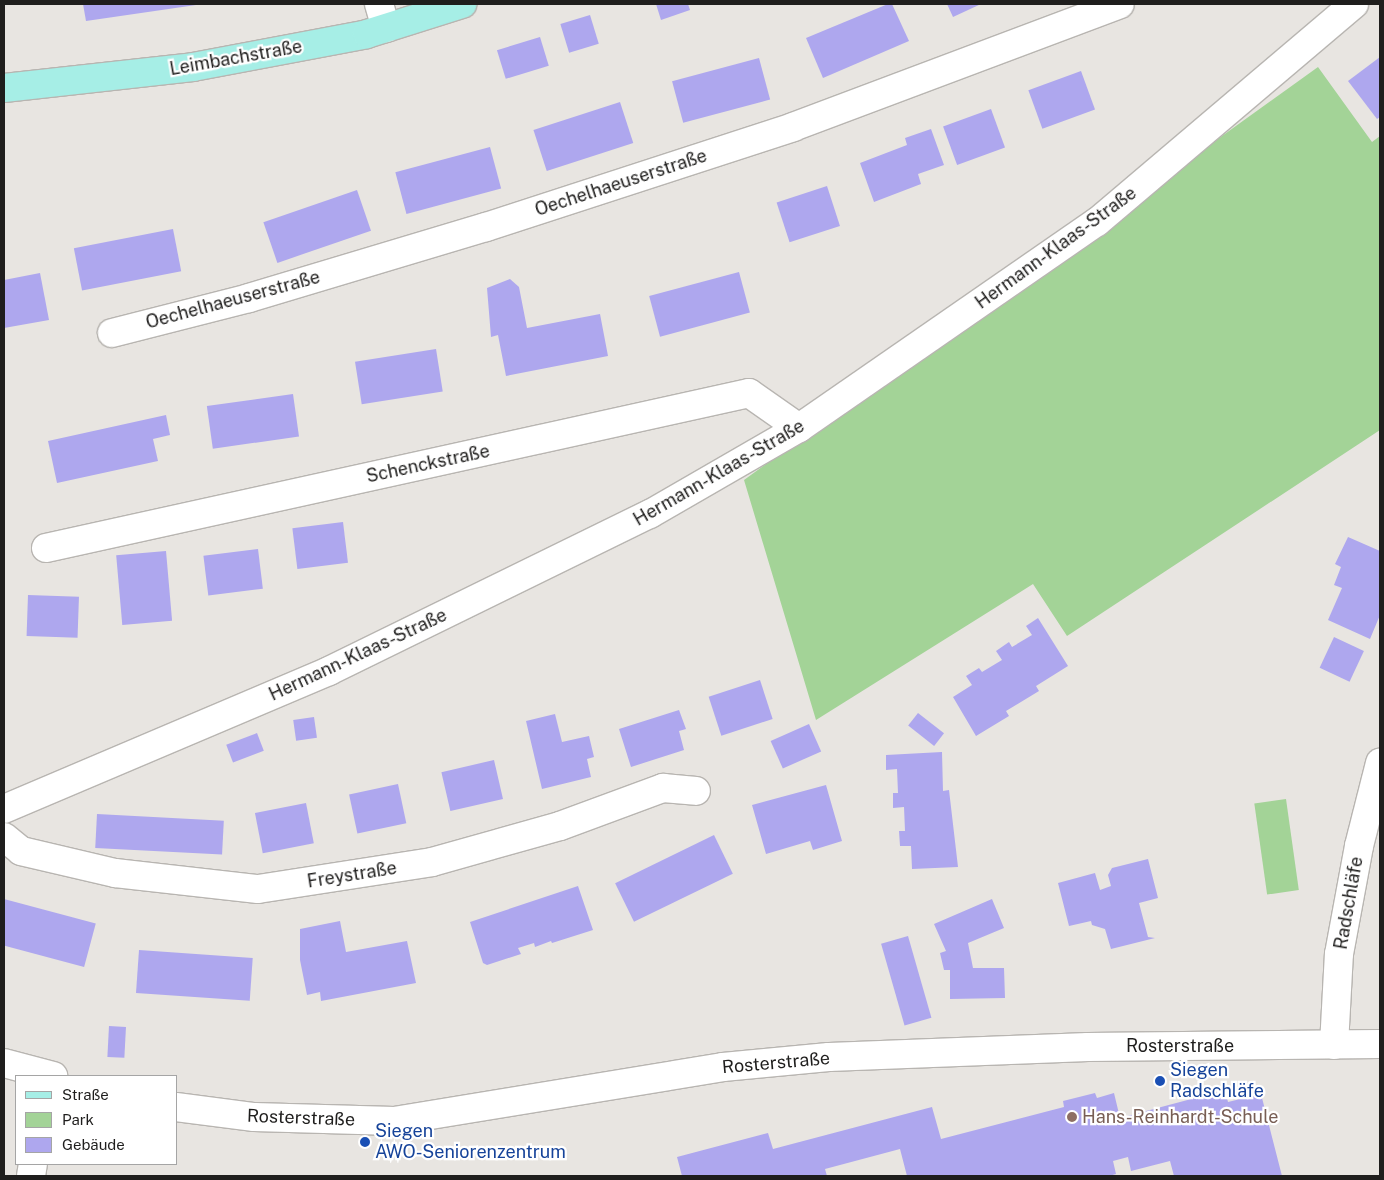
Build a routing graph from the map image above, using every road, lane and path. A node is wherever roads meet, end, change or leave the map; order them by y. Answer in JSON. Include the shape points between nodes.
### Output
{"nodes":[{"id":1,"x":462,"y":4,"type":"edge"},
{"id":2,"x":1120,"y":4,"type":"edge"},
{"id":3,"x":1354,"y":4,"type":"edge"},
{"id":4,"x":382,"y":16,"type":"edge"},
{"id":5,"x":4,"y":88,"type":"edge"},
{"id":6,"x":112,"y":333,"type":"dead end"},
{"id":7,"x":799,"y":428,"type":"junction"},
{"id":8,"x":46,"y":548,"type":"dead end"},
{"id":9,"x":1380,"y":762,"type":"edge"},
{"id":10,"x":696,"y":791,"type":"dead end"},
{"id":11,"x":4,"y":809,"type":"edge"},
{"id":12,"x":4,"y":838,"type":"edge"},
{"id":13,"x":1380,"y":1044,"type":"edge"},
{"id":14,"x":1334,"y":1045,"type":"junction"},
{"id":15,"x":4,"y":1063,"type":"edge"},
{"id":16,"x":44,"y":1075,"type":"edge"},
{"id":17,"x":178,"y":1107,"type":"edge"}],
"edges":[{"from":1,"to":4,"type":"main road","name":"Leimbachstraße"},
{"from":2,"to":6,"type":"street","name":"Oechelhaeuserstraße","via":[[774,133],[476,230],[249,298]]},
{"from":3,"to":7,"type":"street","name":"Hermann-Klaas-Straße","via":[[1097,222]]},
{"from":4,"to":5,"type":"main road","name":"Leimbachstraße","via":[[193,67]]},
{"from":7,"to":8,"type":"street","name":"Schenckstraße","via":[[749,393]]},
{"from":7,"to":11,"type":"street","name":"Hermann-Klaas-Straße","via":[[650,514],[329,671]]},
{"from":9,"to":14,"type":"street","name":"Radschläfe","via":[[1359,846],[1339,954]]},
{"from":10,"to":12,"type":"street","name":"Freystraße","via":[[663,788],[560,826],[432,862],[258,889],[115,873],[21,851]]},
{"from":13,"to":14,"type":"street","name":"Rosterstraße"},
{"from":14,"to":17,"type":"street","name":"Rosterstraße","via":[[1088,1047],[829,1057],[723,1067],[394,1121],[254,1117]]},
{"from":15,"to":16,"type":"street"}]}
